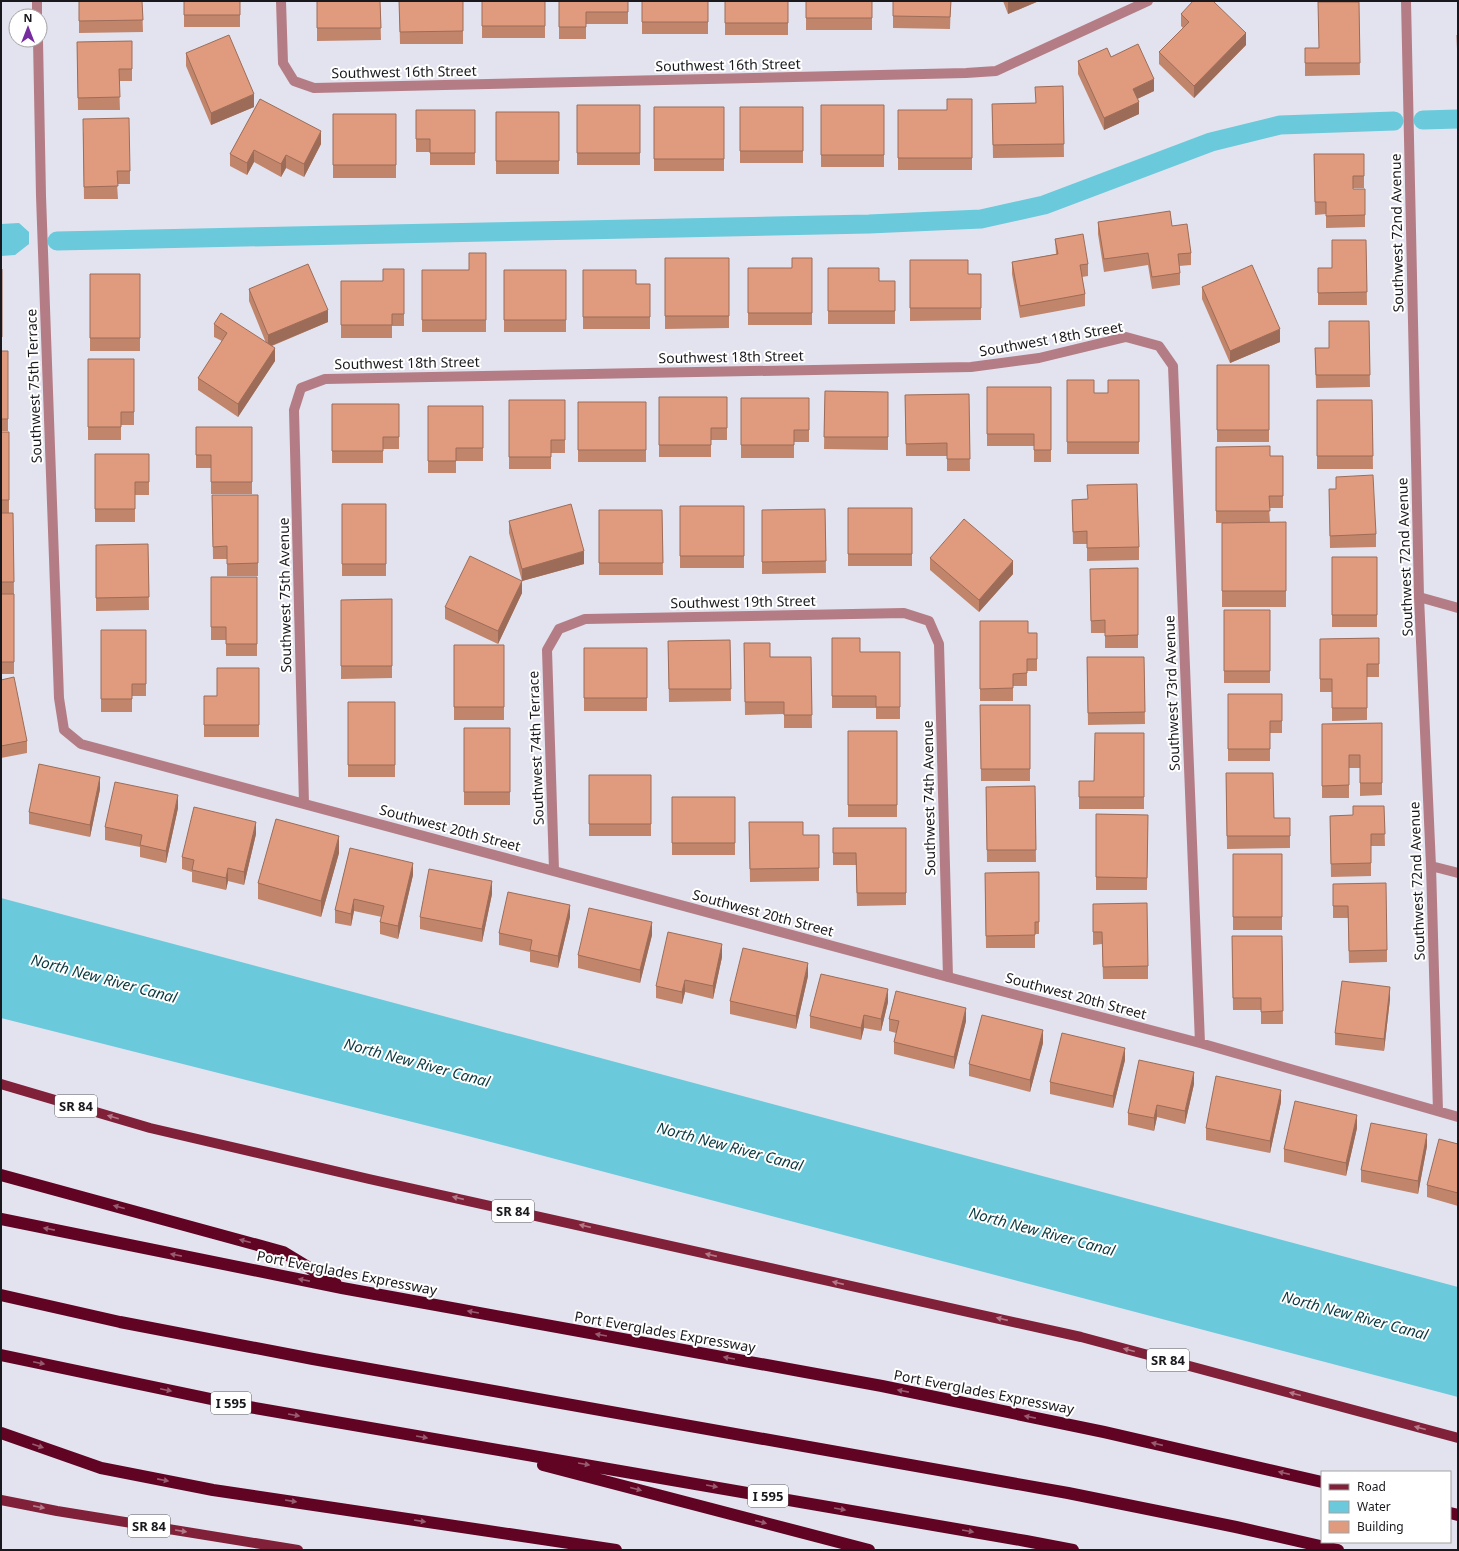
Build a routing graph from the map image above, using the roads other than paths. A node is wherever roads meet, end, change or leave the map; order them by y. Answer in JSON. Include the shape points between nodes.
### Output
{"nodes":[{"id":1,"x":281,"y":1,"type":"edge"},
{"id":2,"x":1148,"y":1,"type":"edge"},
{"id":3,"x":1406,"y":1,"type":"edge"},
{"id":4,"x":38,"y":48,"type":"edge"},
{"id":5,"x":1159,"y":346,"type":"joint"},
{"id":6,"x":301,"y":388,"type":"joint"},
{"id":7,"x":1419,"y":597,"type":"junction"},
{"id":8,"x":1458,"y":608,"type":"edge"},
{"id":9,"x":929,"y":621,"type":"joint"},
{"id":10,"x":559,"y":629,"type":"joint"},
{"id":11,"x":64,"y":730,"type":"joint"},
{"id":12,"x":304,"y":804,"type":"junction"},
{"id":13,"x":1431,"y":866,"type":"junction"},
{"id":14,"x":554,"y":870,"type":"junction"},
{"id":15,"x":1458,"y":873,"type":"edge"},
{"id":16,"x":948,"y":977,"type":"junction"},
{"id":17,"x":1200,"y":1043,"type":"junction"},
{"id":18,"x":1,"y":1084,"type":"edge"},
{"id":19,"x":1438,"y":1111,"type":"junction"},
{"id":20,"x":1458,"y":1117,"type":"edge"},
{"id":21,"x":1,"y":1175,"type":"edge"},
{"id":22,"x":1,"y":1219,"type":"edge"},
{"id":23,"x":342,"y":1288,"type":"junction"},
{"id":24,"x":1,"y":1295,"type":"edge"},
{"id":25,"x":1,"y":1355,"type":"edge"},
{"id":26,"x":1,"y":1433,"type":"edge"},
{"id":27,"x":1458,"y":1438,"type":"edge"},
{"id":28,"x":462,"y":1443,"type":"junction"},
{"id":29,"x":1321,"y":1482,"type":"edge"},
{"id":30,"x":1,"y":1500,"type":"edge"},
{"id":31,"x":298,"y":1550,"type":"edge"},
{"id":32,"x":616,"y":1550,"type":"edge"},
{"id":33,"x":869,"y":1550,"type":"edge"},
{"id":34,"x":1073,"y":1550,"type":"edge"},
{"id":35,"x":1338,"y":1550,"type":"edge"}],
"edges":[{"from":1,"to":2,"type":"street","name":"Southwest 16th Street","via":[[283,63],[294,81],[314,88],[996,71]]},
{"from":3,"to":7,"type":"street","name":"Southwest 72nd Avenue"},
{"from":4,"to":11,"type":"street","name":"Southwest 75th Terrace","via":[[59,698]]},
{"from":5,"to":6,"type":"street","name":"Southwest 18th Street","via":[[1126,336],[1039,358],[971,367],[325,379]]},
{"from":5,"to":17,"type":"street","name":"Southwest 73rd Avenue","via":[[1173,366]]},
{"from":6,"to":12,"type":"street","name":"Southwest 75th Avenue","via":[[294,410]]},
{"from":7,"to":8,"type":"street"},
{"from":7,"to":13,"type":"street","name":"Southwest 72nd Avenue"},
{"from":9,"to":10,"type":"street","name":"Southwest 19th Street","via":[[904,613],[585,619]]},
{"from":9,"to":16,"type":"street","name":"Southwest 74th Avenue","via":[[939,644]]},
{"from":10,"to":14,"type":"street","name":"Southwest 74th Terrace","via":[[547,650]]},
{"from":11,"to":12,"type":"street","name":"Southwest 20th Street","via":[[81,744]]},
{"from":12,"to":14,"type":"street","name":"Southwest 20th Street"},
{"from":13,"to":15,"type":"street"},
{"from":13,"to":19,"type":"street","name":"Southwest 72nd Avenue"},
{"from":14,"to":16,"type":"street","name":"Southwest 20th Street"},
{"from":16,"to":17,"type":"street","name":"Southwest 20th Street"},
{"from":17,"to":19,"type":"street","name":"Southwest 20th Street"},
{"from":27,"to":18,"type":"main road","number":"SR 84","one_way":true,"via":[[1081,1337],[158,1130]]},
{"from":19,"to":20,"type":"street","name":"Southwest 20th Street"},
{"from":23,"to":21,"type":"highway","one_way":true,"via":[[284,1252]]},
{"from":23,"to":22,"type":"highway","name":"Port Everglades Expressway","one_way":true},
{"from":29,"to":23,"type":"highway","name":"Port Everglades Expressway","one_way":true,"via":[[1104,1432],[882,1386]]},
{"from":24,"to":35,"type":"highway","via":[[120,1322],[313,1359],[1068,1493]]},
{"from":25,"to":28,"type":"highway","number":"I 595","one_way":true,"via":[[249,1407]]},
{"from":26,"to":32,"type":"highway","one_way":true,"via":[[101,1468],[205,1488]]},
{"from":28,"to":33,"type":"highway","one_way":true},
{"from":28,"to":34,"type":"highway","number":"I 595","one_way":true},
{"from":30,"to":31,"type":"main road","number":"SR 84","one_way":true}]}
